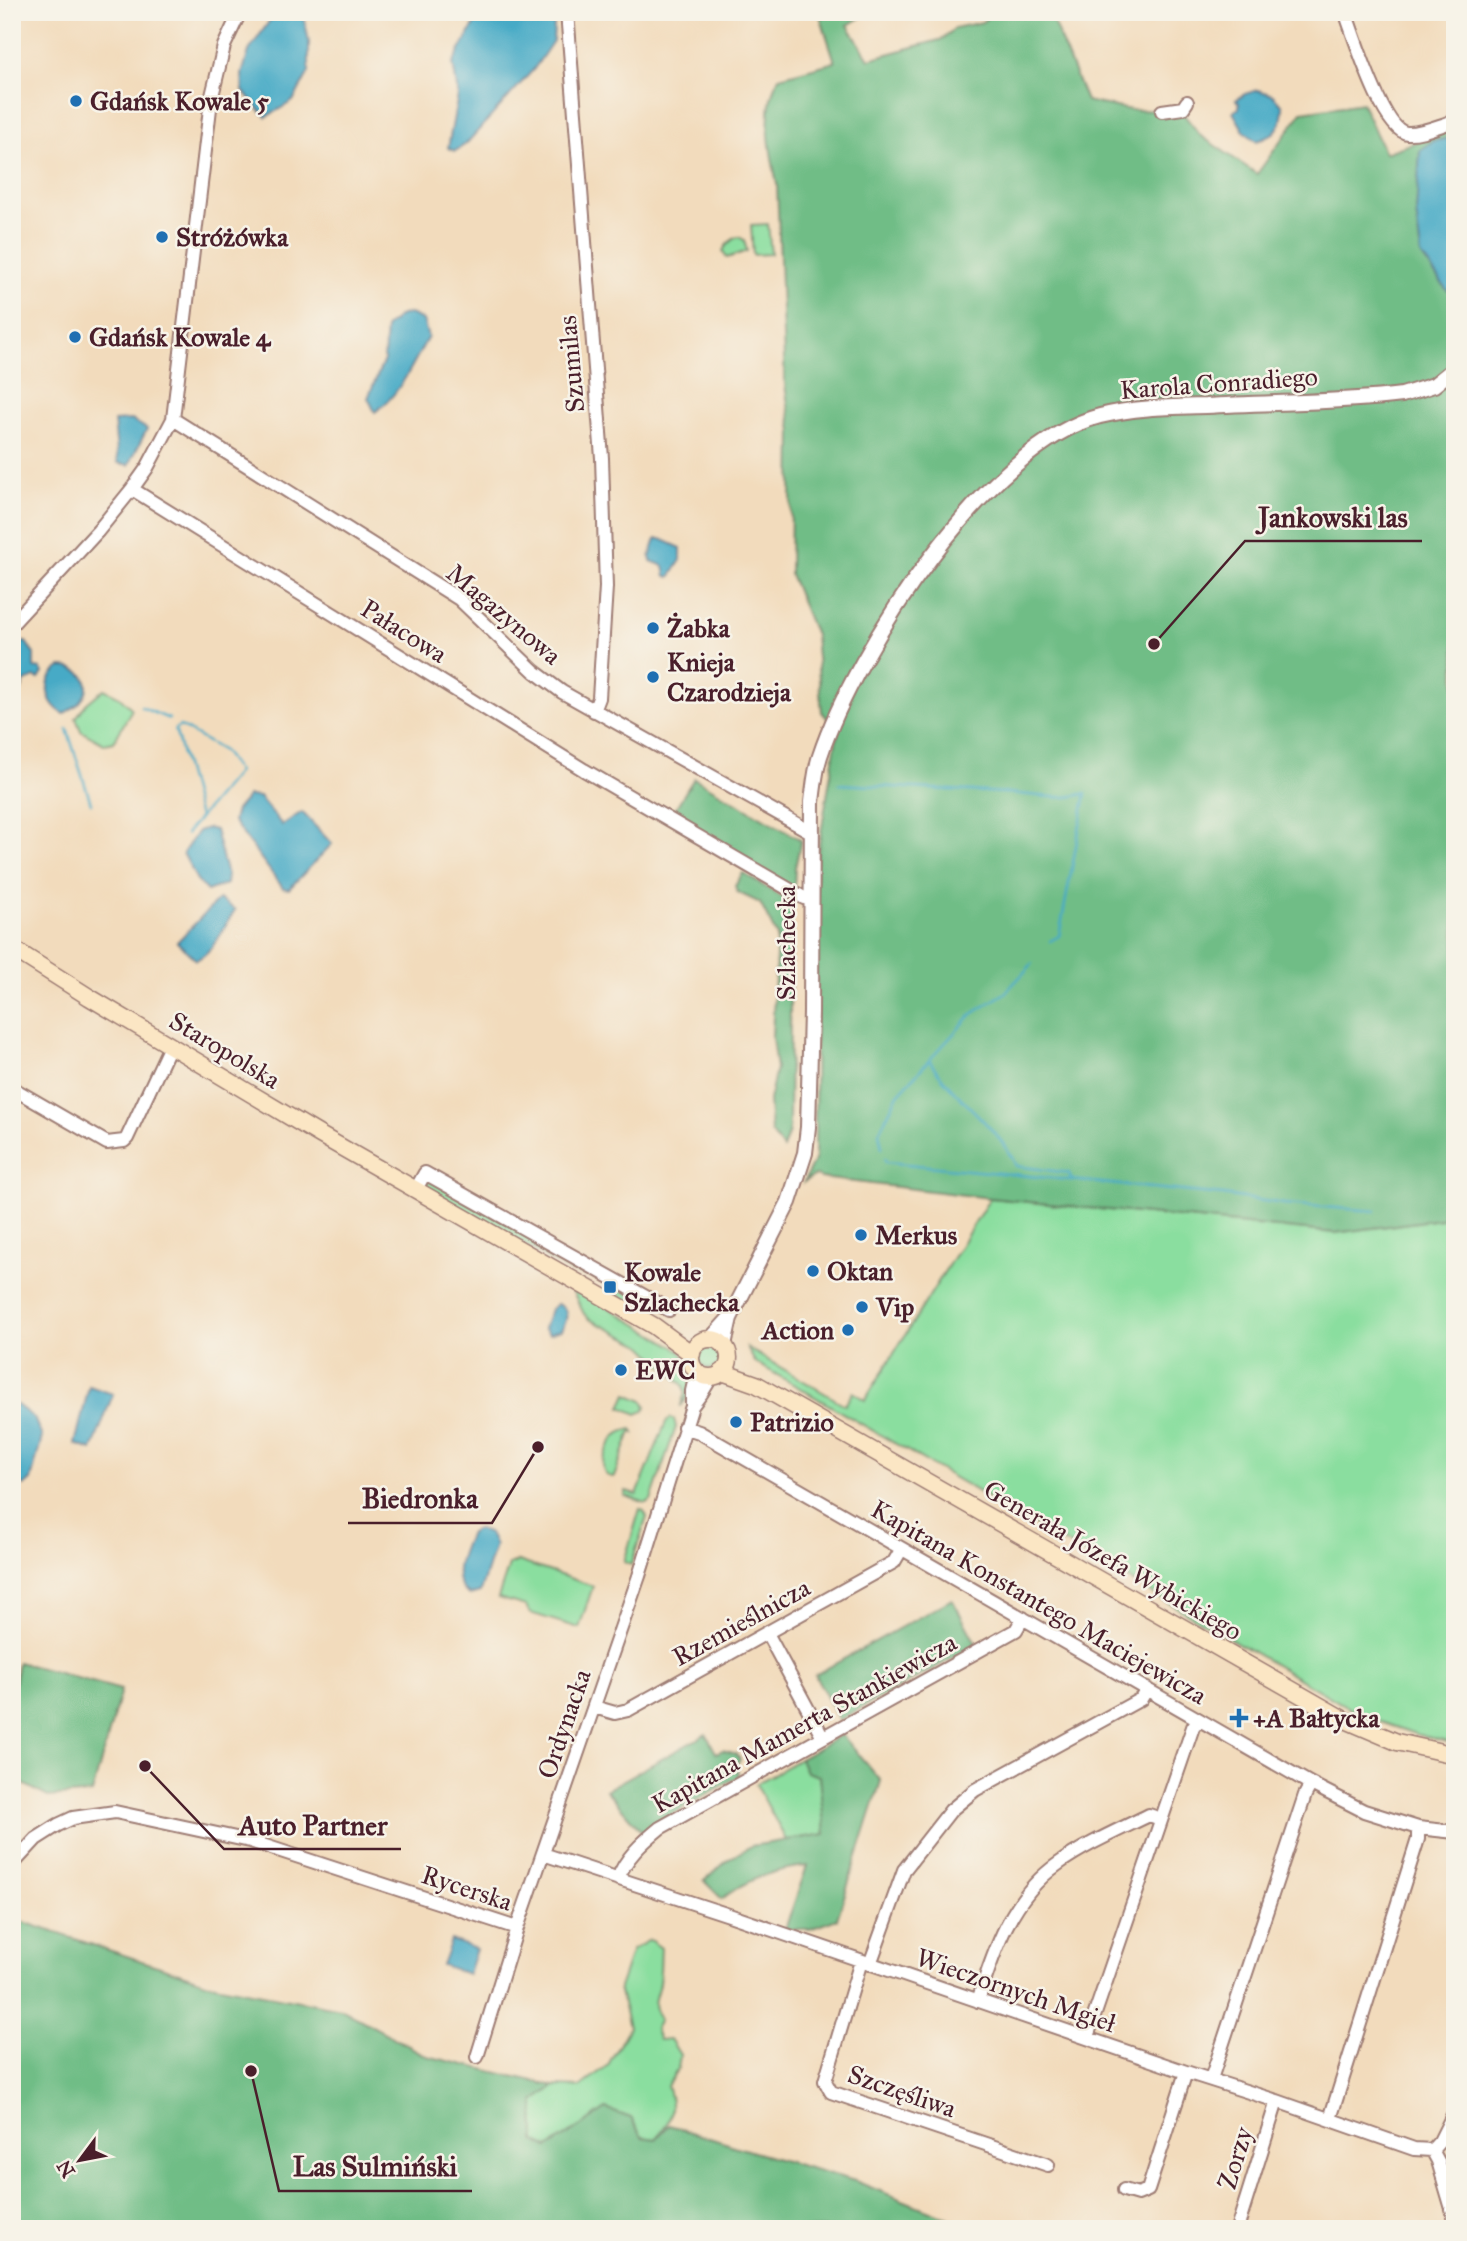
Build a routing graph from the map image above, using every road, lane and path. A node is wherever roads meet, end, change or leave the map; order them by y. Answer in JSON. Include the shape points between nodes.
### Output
{"nodes":[{"id":1,"x":240,"y":12,"type":"edge"},
{"id":2,"x":567,"y":12,"type":"edge"},
{"id":3,"x":1348,"y":20,"type":"dead end"},
{"id":4,"x":1186,"y":102,"type":"dead end"},
{"id":5,"x":1162,"y":111,"type":"dead end"},
{"id":6,"x":1455,"y":121,"type":"edge"},
{"id":7,"x":1455,"y":369,"type":"edge"},
{"id":8,"x":173,"y":419,"type":"junction"},
{"id":9,"x":132,"y":489,"type":"junction"},
{"id":10,"x":918,"y":577,"type":"joint"},
{"id":11,"x":12,"y":624,"type":"edge"},
{"id":12,"x":594,"y":712,"type":"junction"},
{"id":13,"x":811,"y":832,"type":"junction"},
{"id":14,"x":810,"y":899,"type":"junction"},
{"id":15,"x":12,"y":948,"type":"edge"},
{"id":16,"x":170,"y":1046,"type":"junction"},
{"id":17,"x":12,"y":1088,"type":"edge"},
{"id":18,"x":416,"y":1189,"type":"junction"},
{"id":19,"x":651,"y":1300,"type":"junction"},
{"id":20,"x":668,"y":1310,"type":"dead end"},
{"id":21,"x":654,"y":1326,"type":"junction"},
{"id":22,"x":711,"y":1357,"type":"junction"},
{"id":23,"x":684,"y":1427,"type":"junction"},
{"id":24,"x":901,"y":1550,"type":"junction"},
{"id":25,"x":1023,"y":1618,"type":"junction"},
{"id":26,"x":767,"y":1633,"type":"junction"},
{"id":27,"x":1147,"y":1689,"type":"junction"},
{"id":28,"x":594,"y":1707,"type":"junction"},
{"id":29,"x":1198,"y":1720,"type":"junction"},
{"id":30,"x":823,"y":1737,"type":"junction"},
{"id":31,"x":1455,"y":1755,"type":"edge"},
{"id":32,"x":1311,"y":1784,"type":"junction"},
{"id":33,"x":1161,"y":1819,"type":"junction"},
{"id":34,"x":1418,"y":1828,"type":"junction"},
{"id":35,"x":1455,"y":1832,"type":"edge"},
{"id":36,"x":543,"y":1854,"type":"junction"},
{"id":37,"x":12,"y":1866,"type":"edge"},
{"id":38,"x":618,"y":1879,"type":"junction"},
{"id":39,"x":517,"y":1928,"type":"junction"},
{"id":40,"x":865,"y":1963,"type":"junction"},
{"id":41,"x":978,"y":2001,"type":"junction"},
{"id":42,"x":1087,"y":2037,"type":"junction"},
{"id":43,"x":477,"y":2057,"type":"dead end"},
{"id":44,"x":1186,"y":2072,"type":"junction"},
{"id":45,"x":1211,"y":2080,"type":"junction"},
{"id":46,"x":1277,"y":2101,"type":"junction"},
{"id":47,"x":1455,"y":2111,"type":"edge"},
{"id":48,"x":1329,"y":2119,"type":"junction"},
{"id":49,"x":1432,"y":2150,"type":"junction"},
{"id":50,"x":1048,"y":2165,"type":"dead end"},
{"id":51,"x":1124,"y":2190,"type":"dead end"},
{"id":52,"x":1455,"y":2219,"type":"edge"},
{"id":53,"x":1237,"y":2229,"type":"edge"}],
"edges":[{"from":1,"to":8,"type":"street","via":[[224,46],[211,100]]},
{"from":2,"to":12,"type":"street","name":"Szumilas","via":[[601,458],[606,587],[599,698]]},
{"from":3,"to":6,"type":"street","via":[[1384,111],[1394,125],[1407,133]]},
{"from":4,"to":5,"type":"street","via":[[1183,108]]},
{"from":7,"to":10,"type":"street","name":"Karola Conradiego","via":[[1434,385],[1402,395],[1150,408],[1079,423],[1048,439],[997,480]]},
{"from":8,"to":9,"type":"street"},
{"from":8,"to":12,"type":"street","name":"Magazynowa","via":[[459,599],[534,671]]},
{"from":9,"to":11,"type":"street"},
{"from":9,"to":14,"type":"street","name":"Pałacowa","via":[[573,763]]},
{"from":10,"to":13,"type":"street","name":"Szlachecka","via":[[880,634],[830,730],[815,775]]},
{"from":12,"to":13,"type":"street","name":"Magazynowa"},
{"from":13,"to":14,"type":"street","name":"Szlachecka"},
{"from":14,"to":22,"type":"street","name":"Szlachecka","via":[[805,1153],[789,1202]]},
{"from":15,"to":16,"type":"main road","name":"Staropolska"},
{"from":16,"to":17,"type":"street","via":[[124,1141],[107,1143]]},
{"from":16,"to":18,"type":"main road","name":"Staropolska"},
{"from":18,"to":19,"type":"street","via":[[425,1173]]},
{"from":18,"to":21,"type":"main road","name":"Staropolska"},
{"from":19,"to":20,"type":"street"},
{"from":19,"to":21,"type":"street","via":[[657,1321]]},
{"from":21,"to":22,"type":"main road","name":"Staropolska"},
{"from":22,"to":23,"type":"street","name":"Ordynacka","via":[[692,1391]]},
{"from":22,"to":31,"type":"main road","name":"Generała Józefa Wybickiego","via":[[1343,1719],[1397,1742]]},
{"from":23,"to":24,"type":"street","name":"Kapitana Konstantego Maciejewicza"},
{"from":23,"to":28,"type":"street","name":"Ordynacka"},
{"from":24,"to":25,"type":"street","name":"Kapitana Konstantego Maciejewicza"},
{"from":24,"to":26,"type":"street","name":"Rzemieślnicza","via":[[894,1562]]},
{"from":25,"to":27,"type":"street","name":"Kapitana Konstantego Maciejewicza"},
{"from":25,"to":30,"type":"street","name":"Kapitana Mamerta Stankiewicza","via":[[1016,1630]]},
{"from":26,"to":28,"type":"street","name":"Rzemieślnicza","via":[[628,1710],[615,1713]]},
{"from":26,"to":30,"type":"street"},
{"from":27,"to":29,"type":"street","name":"Kapitana Konstantego Maciejewicza"},
{"from":27,"to":40,"type":"street","name":"Szczęśliwa","via":[[1141,1699],[975,1790],[951,1810],[904,1870]]},
{"from":28,"to":36,"type":"street","name":"Ordynacka"},
{"from":29,"to":32,"type":"street","name":"Kapitana Konstantego Maciejewicza"},
{"from":29,"to":33,"type":"street"},
{"from":30,"to":38,"type":"street","name":"Kapitana Mamerta Stankiewicza","via":[[660,1828],[622,1866]]},
{"from":32,"to":34,"type":"street","name":"Kapitana Konstantego Maciejewicza","via":[[1364,1811]]},
{"from":32,"to":45,"type":"street"},
{"from":33,"to":41,"type":"street","via":[[1149,1815],[1068,1857],[1042,1877],[1009,1920]]},
{"from":33,"to":42,"type":"street"},
{"from":34,"to":35,"type":"street","name":"Kapitana Konstantego Maciejewicza"},
{"from":34,"to":48,"type":"street"},
{"from":36,"to":38,"type":"street","name":"Wieczornych Mgieł"},
{"from":36,"to":39,"type":"street","name":"Ordynacka"},
{"from":37,"to":39,"type":"street","name":"Rycerska","via":[[36,1839],[58,1825],[115,1812],[250,1841]]},
{"from":38,"to":40,"type":"street","name":"Wieczornych Mgieł"},
{"from":39,"to":43,"type":"street","name":"Ordynacka"},
{"from":40,"to":41,"type":"street","name":"Wieczornych Mgieł"},
{"from":40,"to":50,"type":"street","name":"Szczęśliwa","via":[[825,2081],[831,2092]]},
{"from":41,"to":42,"type":"street","name":"Wieczornych Mgieł"},
{"from":42,"to":44,"type":"street","name":"Wieczornych Mgieł"},
{"from":44,"to":45,"type":"street","name":"Wieczornych Mgieł"},
{"from":44,"to":51,"type":"street","via":[[1148,2190],[1138,2194]]},
{"from":45,"to":46,"type":"street","name":"Wieczornych Mgieł"},
{"from":46,"to":48,"type":"street","name":"Wieczornych Mgieł"},
{"from":46,"to":53,"type":"street","name":"Zorzy"},
{"from":47,"to":49,"type":"street"},
{"from":48,"to":49,"type":"street","name":"Wieczornych Mgieł","via":[[1413,2149]]},
{"from":49,"to":52,"type":"street"}]}
